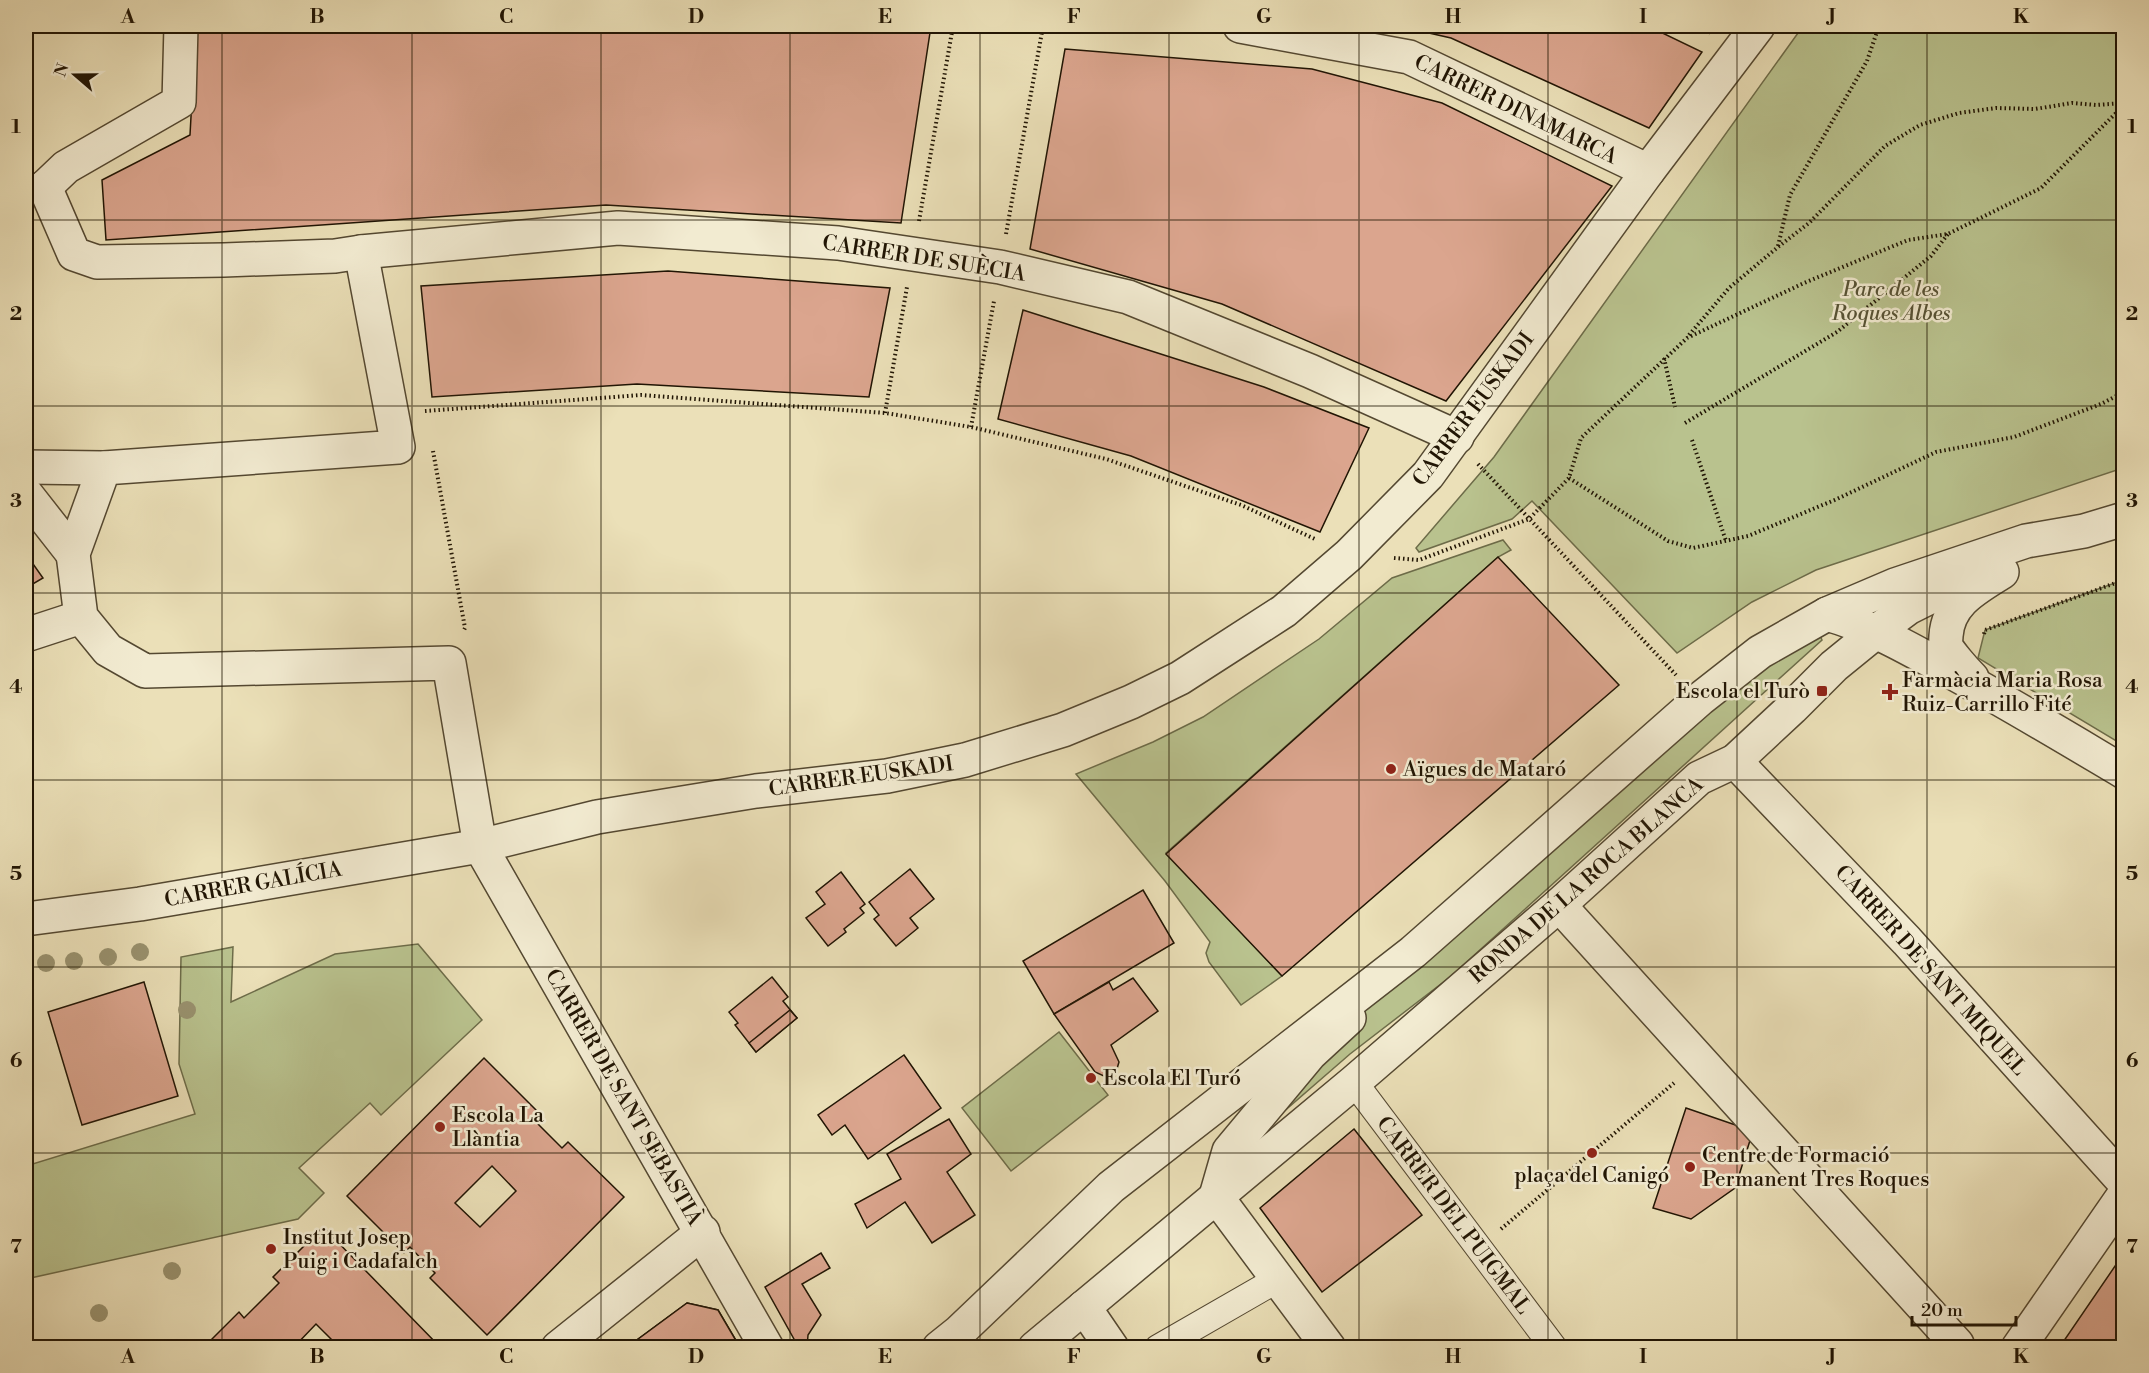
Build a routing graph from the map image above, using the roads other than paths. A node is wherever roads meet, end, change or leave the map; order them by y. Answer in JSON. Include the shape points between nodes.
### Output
{"nodes":[{"id":1,"x":180,"y":26,"type":"edge"},
{"id":2,"x":1240,"y":26,"type":"edge"},
{"id":3,"x":1758,"y":26,"type":"edge"},
{"id":4,"x":1648,"y":171,"type":"junction"},
{"id":5,"x":35,"y":182,"type":"edge"},
{"id":6,"x":361,"y":252,"type":"junction"},
{"id":7,"x":1457,"y":437,"type":"junction"},
{"id":8,"x":26,"y":467,"type":"edge"},
{"id":9,"x":104,"y":468,"type":"junction"},
{"id":10,"x":26,"y":494,"type":"edge"},
{"id":11,"x":2124,"y":519,"type":"edge"},
{"id":12,"x":2085,"y":531,"type":"junction"},
{"id":13,"x":73,"y":554,"type":"junction"},
{"id":14,"x":2002,"y":572,"type":"junction"},
{"id":15,"x":1827,"y":614,"type":"junction"},
{"id":16,"x":81,"y":617,"type":"junction"},
{"id":17,"x":1876,"y":631,"type":"junction"},
{"id":18,"x":26,"y":635,"type":"edge"},
{"id":19,"x":1981,"y":688,"type":"junction"},
{"id":20,"x":1735,"y":761,"type":"junction"},
{"id":21,"x":2124,"y":772,"type":"edge"},
{"id":22,"x":480,"y":846,"type":"junction"},
{"id":23,"x":1559,"y":904,"type":"junction"},
{"id":24,"x":26,"y":919,"type":"edge"},
{"id":25,"x":1413,"y":952,"type":"junction"},
{"id":26,"x":1354,"y":1083,"type":"junction"},
{"id":27,"x":2124,"y":1182,"type":"edge"},
{"id":28,"x":2124,"y":1195,"type":"edge"},
{"id":29,"x":1216,"y":1196,"type":"junction"},
{"id":30,"x":702,"y":1232,"type":"junction"},
{"id":31,"x":1278,"y":1279,"type":"junction"},
{"id":32,"x":1084,"y":1307,"type":"junction"},
{"id":33,"x":558,"y":1347,"type":"edge"},
{"id":34,"x":767,"y":1347,"type":"edge"},
{"id":35,"x":939,"y":1347,"type":"edge"},
{"id":36,"x":1035,"y":1347,"type":"edge"},
{"id":37,"x":1112,"y":1347,"type":"edge"},
{"id":38,"x":1158,"y":1347,"type":"edge"},
{"id":39,"x":1329,"y":1347,"type":"edge"},
{"id":40,"x":1554,"y":1347,"type":"edge"},
{"id":41,"x":1958,"y":1347,"type":"edge"},
{"id":42,"x":2018,"y":1347,"type":"edge"}],
"edges":[{"from":1,"to":5,"type":"street","via":[[179,102]]},
{"from":2,"to":4,"type":"street","name":"CARRER DINAMARCA","via":[[1409,57]]},
{"from":3,"to":4,"type":"street","name":"CARRER EUSKADI"},
{"from":4,"to":7,"type":"street","name":"CARRER EUSKADI"},
{"from":5,"to":6,"type":"street","name":"CARRER DE SUÈCIA","via":[[74,254],[97,262],[335,256]]},
{"from":6,"to":7,"type":"street","name":"CARRER DE SUÈCIA","via":[[618,228],[838,243],[1000,267],[1128,297],[1310,371]]},
{"from":6,"to":9,"type":"street","via":[[398,447]]},
{"from":7,"to":22,"type":"street","name":"CARRER EUSKADI","via":[[1428,475],[1349,555],[1284,611],[1180,678],[1131,702],[1063,730],[943,765],[597,817]]},
{"from":8,"to":9,"type":"street"},
{"from":9,"to":13,"type":"street"},
{"from":10,"to":13,"type":"street"},
{"from":11,"to":12,"type":"street"},
{"from":12,"to":14,"type":"street","name":"RONDA DE LA ROCA BLANCA","via":[[2034,561]]},
{"from":12,"to":15,"type":"street","via":[[2026,541],[1971,558]]},
{"from":13,"to":16,"type":"street"},
{"from":14,"to":17,"type":"street","name":"RONDA DE LA ROCA BLANCA","via":[[1934,595]]},
{"from":14,"to":19,"type":"street","via":[[1967,594],[1947,625],[1946,645]]},
{"from":15,"to":17,"type":"street"},
{"from":15,"to":25,"type":"street","via":[[1760,652],[1700,699]]},
{"from":16,"to":18,"type":"street"},
{"from":16,"to":22,"type":"street","via":[[108,650],[145,671],[449,663]]},
{"from":17,"to":19,"type":"street"},
{"from":17,"to":20,"type":"street","name":"RONDA DE LA ROCA BLANCA"},
{"from":19,"to":21,"type":"street"},
{"from":20,"to":23,"type":"street","name":"RONDA DE LA ROCA BLANCA","via":[[1699,778]]},
{"from":20,"to":27,"type":"street","name":"CARRER DE SANT MIQUEL","via":[[1907,941]]},
{"from":22,"to":24,"type":"street","name":"CARRER GALÍCIA","via":[[140,904]]},
{"from":22,"to":30,"type":"street","name":"CARRER DE SANT SEBASTIÀ"},
{"from":23,"to":26,"type":"street","name":"RONDA DE LA ROCA BLANCA"},
{"from":23,"to":41,"type":"street"},
{"from":25,"to":29,"type":"street","via":[[1310,1054],[1248,1126],[1229,1151]]},
{"from":25,"to":35,"type":"street","via":[[1111,1187]]},
{"from":26,"to":29,"type":"street","name":"RONDA DE LA ROCA BLANCA"},
{"from":26,"to":40,"type":"street","name":"CARRER DEL PUIGMAL"},
{"from":28,"to":42,"type":"street"},
{"from":29,"to":31,"type":"street"},
{"from":29,"to":32,"type":"street","name":"RONDA DE LA ROCA BLANCA"},
{"from":30,"to":33,"type":"street"},
{"from":30,"to":34,"type":"street","name":"CARRER DE SANT SEBASTIÀ"},
{"from":31,"to":38,"type":"street"},
{"from":31,"to":39,"type":"street"},
{"from":32,"to":36,"type":"street","name":"RONDA DE LA ROCA BLANCA"},
{"from":32,"to":37,"type":"street"}]}
